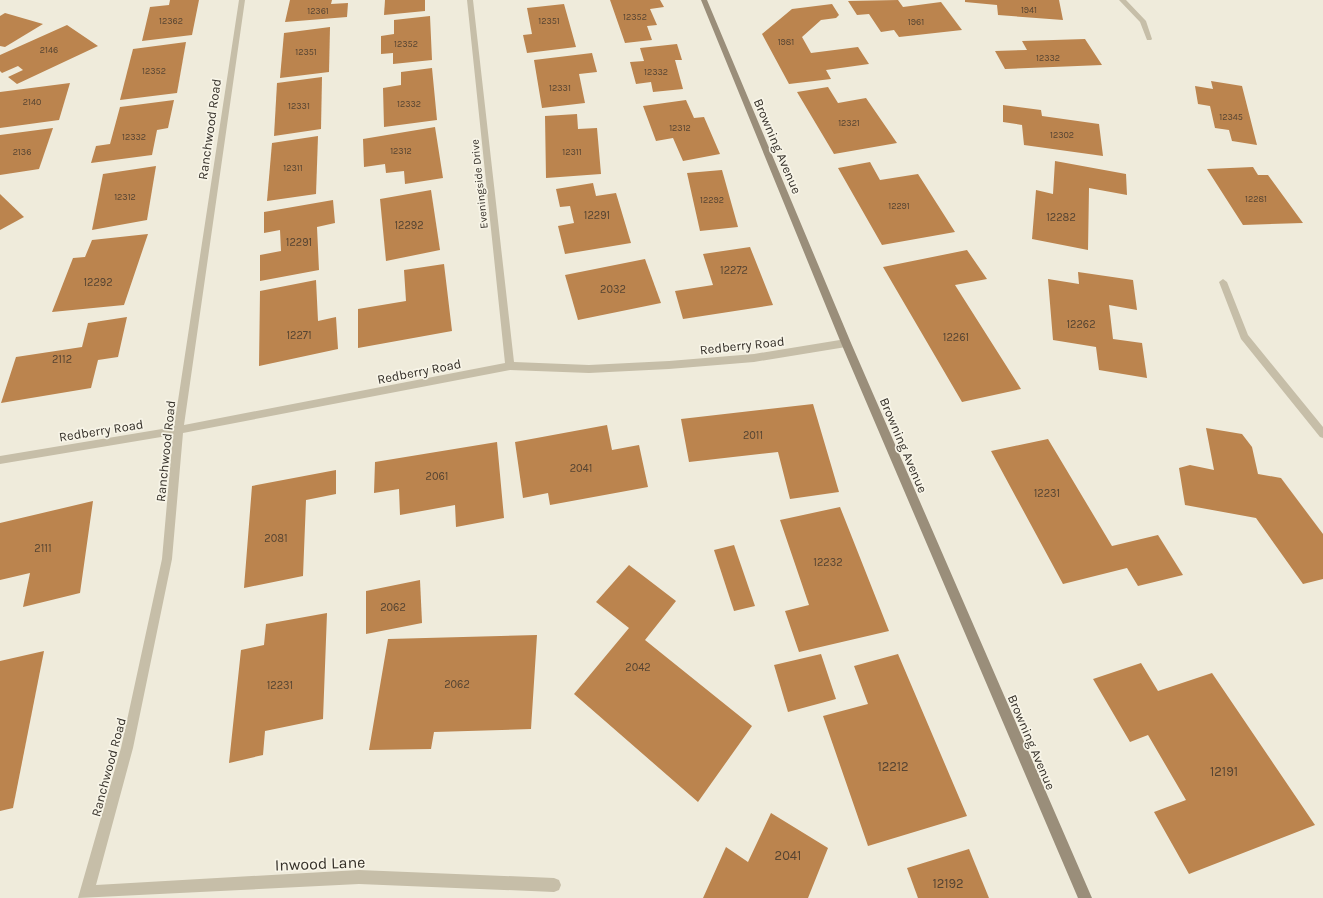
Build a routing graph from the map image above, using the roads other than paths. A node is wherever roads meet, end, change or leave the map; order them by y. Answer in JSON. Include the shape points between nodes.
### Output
{"nodes":[{"id":1,"x":242,"y":0,"type":"edge"},
{"id":2,"x":470,"y":0,"type":"edge"},
{"id":3,"x":704,"y":0,"type":"edge"},
{"id":4,"x":1122,"y":0,"type":"edge"},
{"id":5,"x":1149,"y":39,"type":"dead end"},
{"id":6,"x":1223,"y":282,"type":"dead end"},
{"id":7,"x":846,"y":343,"type":"junction"},
{"id":8,"x":510,"y":366,"type":"junction"},
{"id":9,"x":178,"y":430,"type":"junction"},
{"id":10,"x":1323,"y":434,"type":"edge"},
{"id":11,"x":0,"y":460,"type":"edge"},
{"id":12,"x":554,"y":885,"type":"dead end"},
{"id":13,"x":86,"y":895,"type":"edge"},
{"id":14,"x":1085,"y":898,"type":"edge"}],
"edges":[{"from":1,"to":9,"type":"street","name":"Ranchwood Road"},
{"from":2,"to":8,"type":"street","name":"Eveningside Drive"},
{"from":3,"to":7,"type":"street","name":"Browning Avenue"},
{"from":4,"to":5,"type":"street","via":[[1143,21]]},
{"from":6,"to":10,"type":"street","via":[[1244,337]]},
{"from":7,"to":8,"type":"street","name":"Redberry Road","via":[[754,358],[669,365],[589,369]]},
{"from":7,"to":14,"type":"street","name":"Browning Avenue"},
{"from":8,"to":9,"type":"street","name":"Redberry Road"},
{"from":9,"to":11,"type":"street","name":"Redberry Road"},
{"from":9,"to":13,"type":"street","name":"Ranchwood Road","via":[[164,574],[127,748]]},
{"from":12,"to":13,"type":"street","name":"Inwood Lane","via":[[359,877]]}]}
